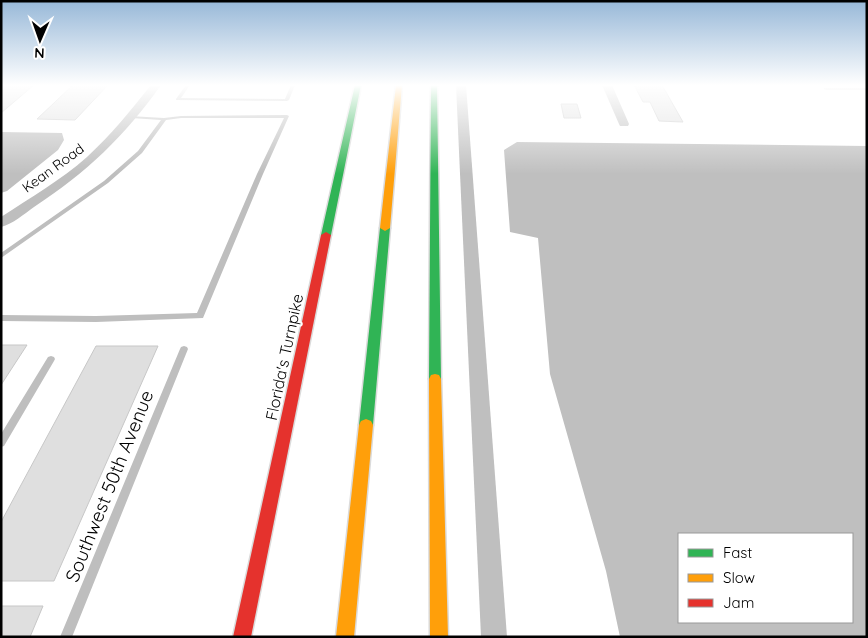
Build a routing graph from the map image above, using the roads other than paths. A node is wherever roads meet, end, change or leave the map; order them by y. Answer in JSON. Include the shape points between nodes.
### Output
{"nodes":[{"id":1,"x":352,"y":115,"type":"edge"},
{"id":2,"x":396,"y":115,"type":"edge"},
{"id":3,"x":434,"y":115,"type":"edge"},
{"id":4,"x":620,"y":115,"type":"edge"},
{"id":5,"x":131,"y":117,"type":"joint"},
{"id":6,"x":164,"y":119,"type":"junction"},
{"id":7,"x":624,"y":124,"type":"dead end"},
{"id":8,"x":1,"y":223,"type":"edge"},
{"id":9,"x":1,"y":256,"type":"edge"},
{"id":10,"x":1,"y":318,"type":"edge"},
{"id":11,"x":184,"y":349,"type":"dead end"},
{"id":12,"x":51,"y":358,"type":"dead end"},
{"id":13,"x":1,"y":443,"type":"edge"},
{"id":14,"x":66,"y":637,"type":"edge"},
{"id":15,"x":242,"y":637,"type":"edge"},
{"id":16,"x":345,"y":637,"type":"edge"},
{"id":17,"x":439,"y":637,"type":"edge"}],
"edges":[{"from":1,"to":15,"type":"highway","name":"Florida's Turnpike"},
{"from":2,"to":16,"type":"highway"},
{"from":3,"to":17,"type":"highway"},
{"from":4,"to":7,"type":"street"},
{"from":5,"to":6,"type":"lane"},
{"from":5,"to":8,"type":"street","name":"Kean Road","via":[[74,174]]},
{"from":6,"to":9,"type":"lane","via":[[140,152],[106,182]]},
{"from":6,"to":10,"type":"lane","via":[[287,116],[200,316]]},
{"from":11,"to":14,"type":"lane","name":"Southwest 50th Avenue"},
{"from":12,"to":13,"type":"lane"}]}
